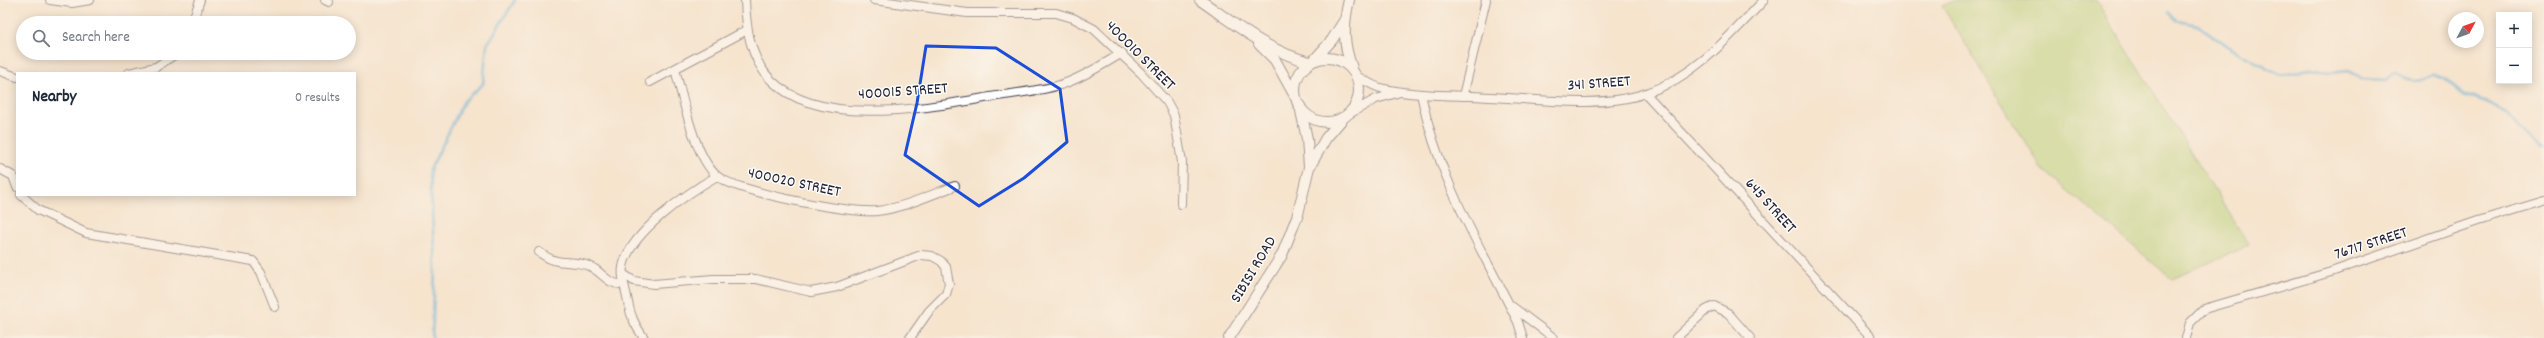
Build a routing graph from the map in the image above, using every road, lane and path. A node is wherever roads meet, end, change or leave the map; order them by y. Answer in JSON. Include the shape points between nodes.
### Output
{"nodes":[{"id":1,"x":50,"y":0,"type":"edge"},
{"id":2,"x":90,"y":0,"type":"edge"},
{"id":3,"x":200,"y":0,"type":"edge"},
{"id":4,"x":745,"y":0,"type":"edge"},
{"id":5,"x":874,"y":0,"type":"edge"},
{"id":6,"x":1200,"y":0,"type":"edge"},
{"id":7,"x":1349,"y":0,"type":"edge"},
{"id":8,"x":1486,"y":0,"type":"edge"},
{"id":9,"x":1764,"y":0,"type":"edge"},
{"id":10,"x":902,"y":2,"type":"edge"},
{"id":11,"x":194,"y":16,"type":"edge"},
{"id":12,"x":1344,"y":21,"type":"junction"},
{"id":13,"x":747,"y":30,"type":"junction"},
{"id":14,"x":1254,"y":38,"type":"junction"},
{"id":15,"x":1122,"y":53,"type":"junction"},
{"id":16,"x":167,"y":60,"type":"edge"},
{"id":17,"x":1312,"y":61,"type":"junction"},
{"id":18,"x":675,"y":69,"type":"junction"},
{"id":19,"x":0,"y":70,"type":"edge"},
{"id":20,"x":134,"y":72,"type":"edge"},
{"id":21,"x":1355,"y":73,"type":"junction"},
{"id":22,"x":16,"y":77,"type":"edge"},
{"id":23,"x":650,"y":82,"type":"dead end"},
{"id":24,"x":1402,"y":92,"type":"junction"},
{"id":25,"x":1421,"y":94,"type":"junction"},
{"id":26,"x":1646,"y":94,"type":"junction"},
{"id":27,"x":1463,"y":96,"type":"junction"},
{"id":28,"x":1298,"y":102,"type":"junction"},
{"id":29,"x":1346,"y":116,"type":"junction"},
{"id":30,"x":1309,"y":167,"type":"junction"},
{"id":31,"x":0,"y":169,"type":"edge"},
{"id":32,"x":16,"y":171,"type":"edge"},
{"id":33,"x":717,"y":176,"type":"junction"},
{"id":34,"x":16,"y":184,"type":"edge"},
{"id":35,"x":955,"y":186,"type":"dead end"},
{"id":36,"x":22,"y":196,"type":"edge"},
{"id":37,"x":2544,"y":201,"type":"edge"},
{"id":38,"x":1181,"y":204,"type":"dead end"},
{"id":39,"x":539,"y":252,"type":"dead end"},
{"id":40,"x":622,"y":274,"type":"junction"},
{"id":41,"x":624,"y":284,"type":"junction"},
{"id":42,"x":1509,"y":305,"type":"junction"},
{"id":43,"x":275,"y":307,"type":"dead end"},
{"id":44,"x":644,"y":338,"type":"edge"},
{"id":45,"x":910,"y":338,"type":"edge"},
{"id":46,"x":1229,"y":338,"type":"edge"},
{"id":47,"x":1523,"y":338,"type":"edge"},
{"id":48,"x":1554,"y":338,"type":"edge"},
{"id":49,"x":1676,"y":338,"type":"edge"},
{"id":50,"x":1750,"y":338,"type":"edge"},
{"id":51,"x":1872,"y":338,"type":"edge"},
{"id":52,"x":2186,"y":338,"type":"edge"}],
"edges":[{"from":1,"to":2,"type":"street","via":[[72,3]]},
{"from":3,"to":11,"type":"street"},
{"from":4,"to":13,"type":"street","name":"400015 STREET"},
{"from":5,"to":10,"type":"street","name":"400010 STREET"},
{"from":6,"to":14,"type":"street"},
{"from":7,"to":12,"type":"street"},
{"from":8,"to":27,"type":"street"},
{"from":9,"to":26,"type":"street","name":"341 STREET","via":[[1701,62],[1672,82]]},
{"from":10,"to":15,"type":"street","name":"400010 STREET","via":[[967,13],[1056,13],[1086,24]]},
{"from":12,"to":17,"type":"street","via":[[1326,49]]},
{"from":12,"to":21,"type":"street","via":[[1347,54]]},
{"from":13,"to":15,"type":"street","name":"400015 STREET","via":[[761,67],[782,89],[809,103],[852,109],[930,107],[1044,88],[1066,83]]},
{"from":13,"to":18,"type":"street"},
{"from":14,"to":17,"type":"street","via":[[1286,55]]},
{"from":14,"to":28,"type":"street","via":[[1275,60]]},
{"from":15,"to":38,"type":"street","name":"400010 STREET","via":[[1167,102],[1174,115],[1182,162]]},
{"from":16,"to":20,"type":"street","via":[[156,67]]},
{"from":17,"to":21,"type":"street","via":[[1324,57],[1335,58]]},
{"from":17,"to":28,"type":"street","via":[[1297,78]]},
{"from":18,"to":23,"type":"street"},
{"from":18,"to":33,"type":"street","via":[[700,150]]},
{"from":19,"to":22,"type":"street"},
{"from":21,"to":24,"type":"street","name":"341 STREET","via":[[1382,88]]},
{"from":21,"to":29,"type":"street","via":[[1359,96]]},
{"from":24,"to":25,"type":"street","name":"341 STREET"},
{"from":24,"to":29,"type":"street","name":"341 STREET","via":[[1376,99]]},
{"from":25,"to":27,"type":"street","name":"341 STREET"},
{"from":25,"to":42,"type":"street","via":[[1428,130],[1442,170]]},
{"from":26,"to":27,"type":"street","name":"341 STREET","via":[[1599,101]]},
{"from":26,"to":51,"type":"street","name":"645 STREET"},
{"from":28,"to":29,"type":"street","via":[[1306,114],[1320,120],[1334,121]]},
{"from":28,"to":30,"type":"street","name":"SIBISI ROAD","via":[[1307,139]]},
{"from":29,"to":30,"type":"street","name":"SIBISI ROAD","via":[[1326,138]]},
{"from":30,"to":46,"type":"street","name":"SIBISI ROAD","via":[[1298,214],[1287,245]]},
{"from":31,"to":32,"type":"street"},
{"from":31,"to":34,"type":"street","via":[[13,176]]},
{"from":33,"to":35,"type":"street","name":"400020 STREET","via":[[745,189],[866,211],[889,209]]},
{"from":33,"to":40,"type":"street","via":[[682,198],[648,229],[626,258]]},
{"from":36,"to":43,"type":"street","via":[[38,210],[86,233],[253,260],[261,272]]},
{"from":37,"to":52,"type":"street","name":"76717 STREET","via":[[2332,272],[2204,310],[2190,323]]},
{"from":39,"to":41,"type":"street","via":[[554,261],[577,262],[591,267],[611,283]]},
{"from":40,"to":41,"type":"street"},
{"from":40,"to":45,"type":"street","via":[[634,281],[654,284],[713,279],[756,279],[811,292],[837,288],[921,255],[932,256],[946,267],[949,288]]},
{"from":41,"to":44,"type":"street","via":[[632,321]]},
{"from":42,"to":47,"type":"street"},
{"from":42,"to":48,"type":"street"},
{"from":49,"to":50,"type":"street","via":[[1706,310],[1714,306],[1728,314]]}]}
